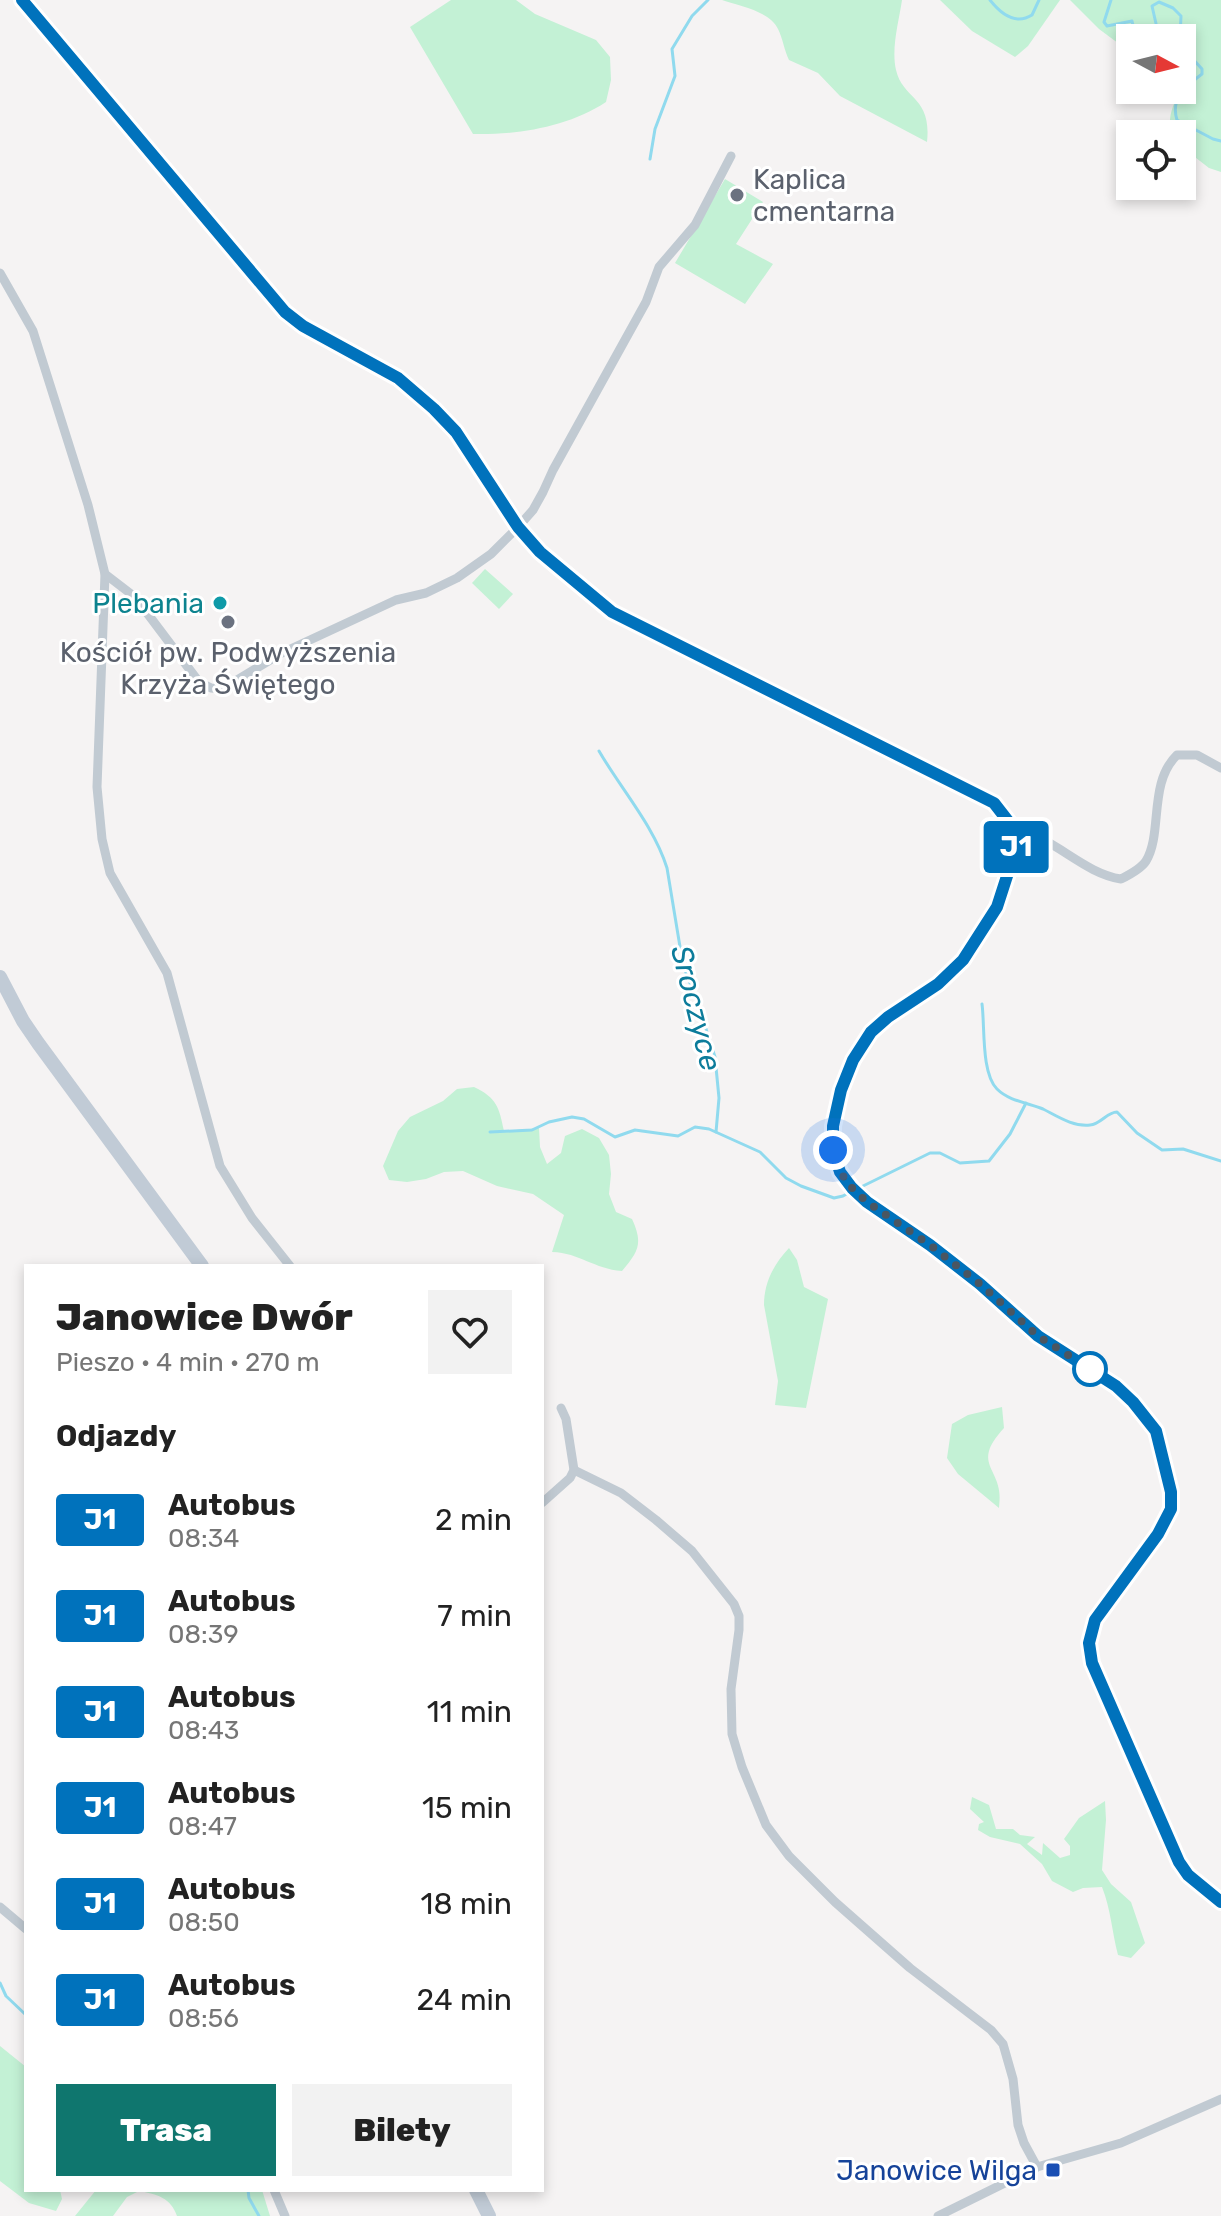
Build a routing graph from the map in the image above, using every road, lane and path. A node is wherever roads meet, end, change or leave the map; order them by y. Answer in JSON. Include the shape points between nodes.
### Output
{"nodes":[{"id":1,"x":22,"y":0,"type":"edge"},
{"id":2,"x":731,"y":156,"type":"dead end"},
{"id":3,"x":0,"y":273,"type":"edge"},
{"id":4,"x":0,"y":291,"type":"edge"},
{"id":5,"x":13,"y":299,"type":"junction"},
{"id":6,"x":518,"y":527,"type":"junction"},
{"id":7,"x":105,"y":574,"type":"junction"},
{"id":8,"x":1221,"y":768,"type":"edge"},
{"id":9,"x":1015,"y":830,"type":"junction"},
{"id":10,"x":0,"y":977,"type":"edge"},
{"id":11,"x":201,"y":1264,"type":"edge"},
{"id":12,"x":288,"y":1264,"type":"edge"},
{"id":13,"x":561,"y":1408,"type":"dead end"},
{"id":14,"x":574,"y":1470,"type":"junction"},
{"id":15,"x":544,"y":1501,"type":"edge"},
{"id":16,"x":1221,"y":1902,"type":"edge"},
{"id":17,"x":0,"y":1907,"type":"edge"},
{"id":18,"x":24,"y":1927,"type":"edge"},
{"id":19,"x":1221,"y":2099,"type":"edge"},
{"id":20,"x":1037,"y":2167,"type":"junction"},
{"id":21,"x":275,"y":2192,"type":"edge"},
{"id":22,"x":477,"y":2192,"type":"edge"},
{"id":23,"x":285,"y":2216,"type":"edge"},
{"id":24,"x":489,"y":2216,"type":"edge"},
{"id":25,"x":938,"y":2216,"type":"edge"}],
"edges":[{"from":1,"to":6,"type":"street","via":[[285,312],[398,378],[434,409],[456,432]]},
{"from":2,"to":6,"type":"street","via":[[695,225],[659,267],[646,302],[533,510]]},
{"from":3,"to":5,"type":"street"},
{"from":4,"to":5,"type":"street"},
{"from":5,"to":7,"type":"street","via":[[33,331]]},
{"from":6,"to":7,"type":"street","via":[[457,578],[282,653],[222,689],[199,682],[135,597]]},
{"from":6,"to":9,"type":"street","via":[[612,612],[994,803]]},
{"from":7,"to":12,"type":"street","via":[[97,787],[110,873],[167,973],[220,1166]]},
{"from":8,"to":9,"type":"street","via":[[1197,755],[1177,755],[1169,763],[1146,862],[1121,879],[1098,872],[1029,832]]},
{"from":9,"to":16,"type":"street","via":[[1017,845],[997,907],[963,960],[871,1032],[853,1060],[833,1126],[833,1150],[840,1172],[867,1202],[980,1284],[1038,1336],[1116,1386],[1156,1431],[1171,1509],[1095,1620],[1089,1643],[1092,1663],[1179,1862]]},
{"from":10,"to":11,"type":"street","via":[[38,1043]]},
{"from":13,"to":14,"type":"street"},
{"from":14,"to":15,"type":"street"},
{"from":14,"to":20,"type":"street","via":[[621,1493],[656,1520],[692,1551],[734,1604],[739,1630],[731,1689],[732,1734],[766,1825],[835,1902],[1003,2044],[1018,2125]]},
{"from":17,"to":18,"type":"street"},
{"from":19,"to":20,"type":"street","via":[[1121,2143]]},
{"from":20,"to":25,"type":"street"},
{"from":21,"to":23,"type":"street"},
{"from":22,"to":24,"type":"street"}]}
